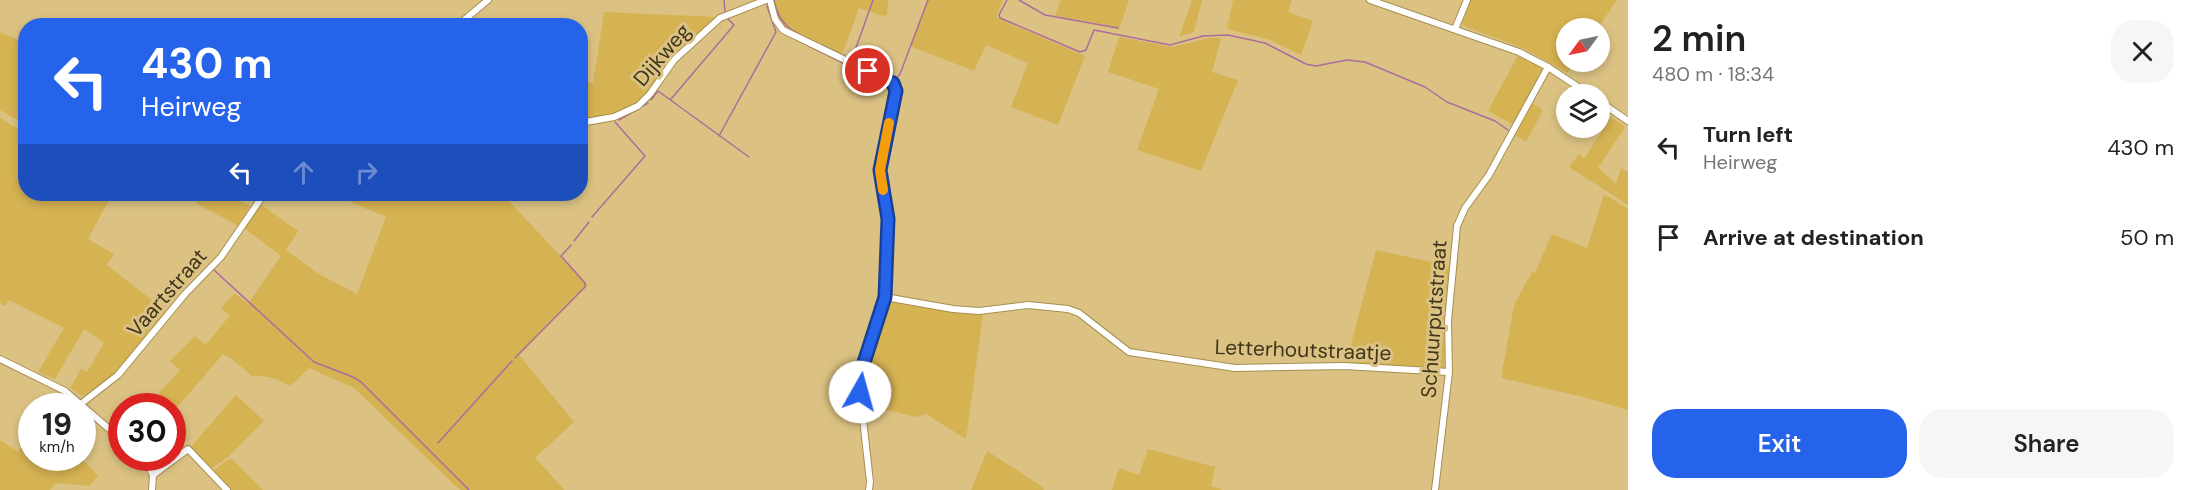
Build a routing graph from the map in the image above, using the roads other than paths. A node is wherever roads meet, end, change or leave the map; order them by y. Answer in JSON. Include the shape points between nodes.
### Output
{"nodes":[{"id":1,"x":488,"y":0,"type":"edge"},
{"id":2,"x":768,"y":0,"type":"edge"},
{"id":3,"x":1370,"y":0,"type":"edge"},
{"id":4,"x":1467,"y":0,"type":"edge"},
{"id":5,"x":467,"y":18,"type":"edge"},
{"id":6,"x":1455,"y":29,"type":"junction"},
{"id":7,"x":1548,"y":67,"type":"junction"},
{"id":8,"x":1574,"y":84,"type":"edge"},
{"id":9,"x":1610,"y":109,"type":"edge"},
{"id":10,"x":1628,"y":121,"type":"edge"},
{"id":11,"x":588,"y":122,"type":"edge"},
{"id":12,"x":259,"y":201,"type":"edge"},
{"id":13,"x":885,"y":297,"type":"junction"},
{"id":14,"x":0,"y":359,"type":"edge"},
{"id":15,"x":1449,"y":372,"type":"junction"},
{"id":16,"x":68,"y":393,"type":"edge"},
{"id":17,"x":94,"y":393,"type":"edge"},
{"id":18,"x":96,"y":416,"type":"edge"},
{"id":19,"x":108,"y":427,"type":"edge"},
{"id":20,"x":151,"y":471,"type":"edge"},
{"id":21,"x":153,"y":475,"type":"junction"},
{"id":22,"x":152,"y":490,"type":"edge"},
{"id":23,"x":227,"y":490,"type":"edge"},
{"id":24,"x":868,"y":490,"type":"edge"},
{"id":25,"x":1435,"y":490,"type":"edge"}],
"edges":[{"from":1,"to":5,"type":"street"},
{"from":2,"to":11,"type":"street","name":"Dijkweg","via":[[720,18],[674,60],[638,106],[614,117]]},
{"from":2,"to":13,"type":"street","via":[[783,30],[895,85],[880,170],[888,219]]},
{"from":3,"to":6,"type":"street"},
{"from":4,"to":6,"type":"street"},
{"from":6,"to":7,"type":"street"},
{"from":7,"to":8,"type":"street"},
{"from":7,"to":15,"type":"street","name":"Schuurputstraat","via":[[1490,175],[1460,217],[1448,321]]},
{"from":9,"to":10,"type":"street"},
{"from":12,"to":17,"type":"street","name":"Vaartstraat","via":[[231,245],[117,375]]},
{"from":13,"to":15,"type":"street","name":"Letterhoutstraatje","via":[[979,311],[1028,305],[1068,309],[1079,313],[1129,352],[1234,368],[1344,366]]},
{"from":13,"to":24,"type":"street","via":[[860,375]]},
{"from":14,"to":16,"type":"street"},
{"from":15,"to":25,"type":"street","name":"Schuurputstraat"},
{"from":18,"to":19,"type":"street"},
{"from":20,"to":21,"type":"street"},
{"from":21,"to":22,"type":"street"},
{"from":21,"to":23,"type":"street","via":[[188,449]]}]}
